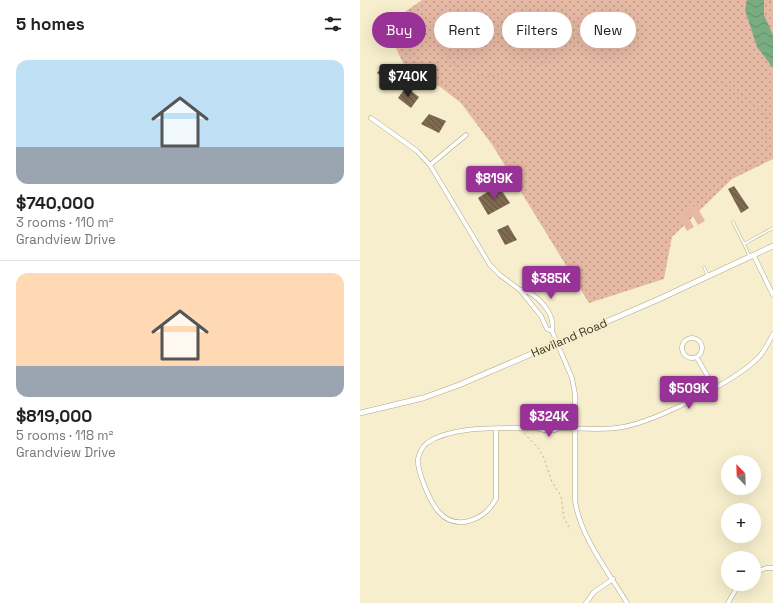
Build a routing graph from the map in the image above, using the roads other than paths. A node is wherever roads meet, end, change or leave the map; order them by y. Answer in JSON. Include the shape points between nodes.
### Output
{"nodes":[{"id":1,"x":371,"y":118,"type":"dead end"},
{"id":2,"x":466,"y":135,"type":"dead end"},
{"id":3,"x":430,"y":165,"type":"junction"},
{"id":4,"x":733,"y":222,"type":"dead end"},
{"id":5,"x":773,"y":228,"type":"edge"},
{"id":6,"x":744,"y":244,"type":"junction"},
{"id":7,"x":773,"y":246,"type":"edge"},
{"id":8,"x":752,"y":257,"type":"junction"},
{"id":9,"x":704,"y":267,"type":"dead end"},
{"id":10,"x":708,"y":277,"type":"junction"},
{"id":11,"x":520,"y":290,"type":"junction"},
{"id":12,"x":773,"y":295,"type":"edge"},
{"id":13,"x":552,"y":331,"type":"junction"},
{"id":14,"x":773,"y":334,"type":"edge"},
{"id":15,"x":558,"y":342,"type":"junction"},
{"id":16,"x":697,"y":358,"type":"junction"},
{"id":17,"x":714,"y":387,"type":"junction"},
{"id":18,"x":360,"y":413,"type":"edge"},
{"id":19,"x":575,"y":428,"type":"junction"},
{"id":20,"x":496,"y":429,"type":"junction"},
{"id":21,"x":773,"y":568,"type":"edge"},
{"id":22,"x":761,"y":570,"type":"edge"},
{"id":23,"x":613,"y":579,"type":"junction"},
{"id":24,"x":735,"y":591,"type":"edge"},
{"id":25,"x":586,"y":603,"type":"edge"},
{"id":26,"x":627,"y":603,"type":"edge"},
{"id":27,"x":728,"y":603,"type":"edge"}],
"edges":[{"from":1,"to":3,"type":"street","via":[[417,151]]},
{"from":2,"to":3,"type":"street"},
{"from":3,"to":11,"type":"street","via":[[490,265]]},
{"from":4,"to":6,"type":"lane"},
{"from":5,"to":6,"type":"lane"},
{"from":6,"to":8,"type":"lane"},
{"from":7,"to":8,"type":"street","name":"Haviland Road"},
{"from":8,"to":10,"type":"street","name":"Haviland Road"},
{"from":8,"to":12,"type":"street"},
{"from":9,"to":10,"type":"lane"},
{"from":10,"to":15,"type":"street","name":"Haviland Road"},
{"from":11,"to":13,"type":"street","via":[[541,316],[547,329]]},
{"from":11,"to":13,"type":"street","via":[[529,291],[544,305],[553,326]]},
{"from":13,"to":15,"type":"street"},
{"from":14,"to":17,"type":"street","via":[[753,362]]},
{"from":15,"to":18,"type":"street","name":"Haviland Road","via":[[423,398]]},
{"from":15,"to":19,"type":"street","via":[[573,383]]},
{"from":16,"to":16,"type":"street","via":[[702,351],[701,343],[695,338],[686,339],[681,345],[682,353],[688,358]]},
{"from":16,"to":17,"type":"street"},
{"from":17,"to":19,"type":"street","via":[[656,417],[623,427]]},
{"from":19,"to":20,"type":"street"},
{"from":19,"to":23,"type":"street","via":[[575,501],[578,515],[586,534]]},
{"from":20,"to":20,"type":"street","via":[[455,433],[433,440],[422,448],[418,459],[431,504],[448,520],[463,522],[477,519],[491,509],[496,499]]},
{"from":21,"to":22,"type":"street"},
{"from":23,"to":25,"type":"street","via":[[594,592]]},
{"from":23,"to":26,"type":"street"},
{"from":24,"to":27,"type":"street"}]}
